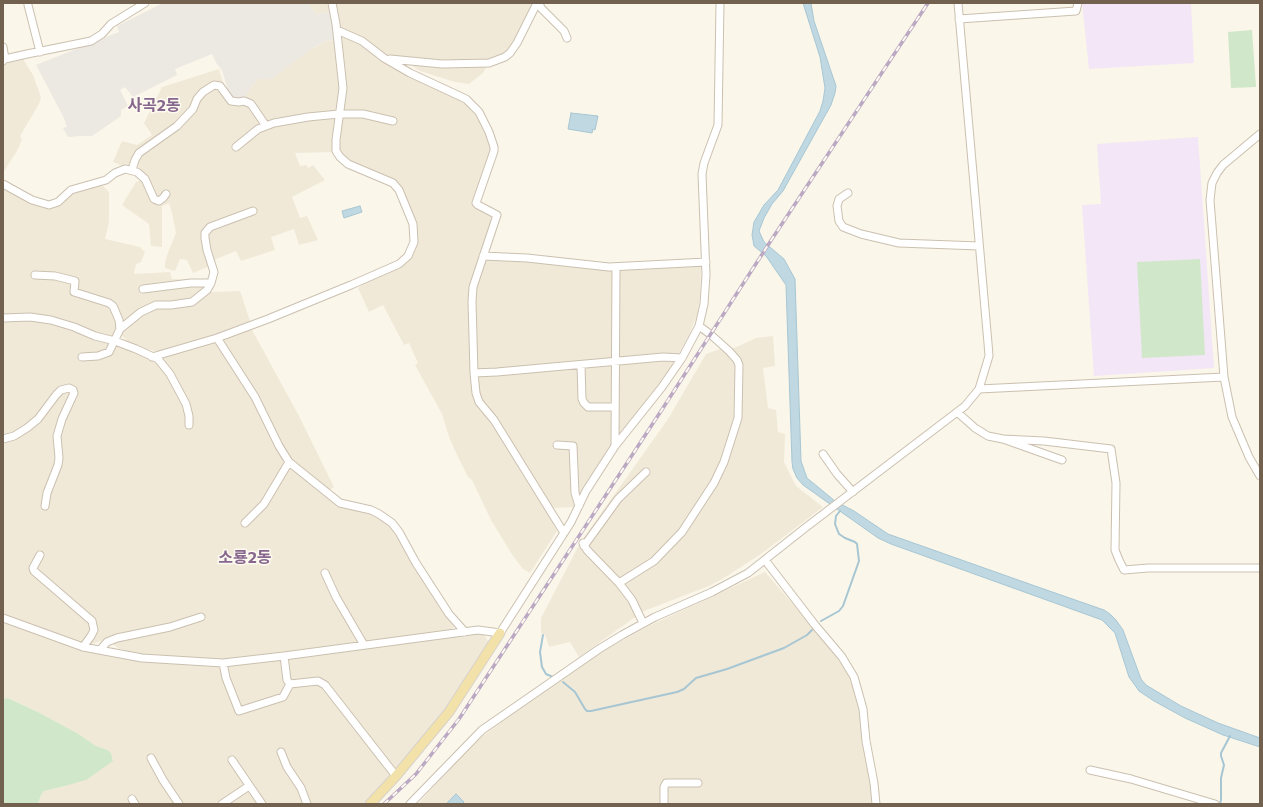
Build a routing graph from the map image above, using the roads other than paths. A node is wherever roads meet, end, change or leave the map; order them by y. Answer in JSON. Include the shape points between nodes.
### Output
{"nodes":[{"id":1,"x":145,"y":3,"type":"edge"},
{"id":2,"x":332,"y":3,"type":"edge"},
{"id":3,"x":538,"y":3,"type":"edge"},
{"id":4,"x":720,"y":3,"type":"edge"},
{"id":5,"x":958,"y":3,"type":"edge"},
{"id":6,"x":1078,"y":3,"type":"edge"},
{"id":7,"x":28,"y":5,"type":"dead end"},
{"id":8,"x":959,"y":19,"type":"junction"},
{"id":9,"x":337,"y":30,"type":"junction"},
{"id":10,"x":568,"y":38,"type":"dead end"},
{"id":11,"x":3,"y":47,"type":"edge"},
{"id":12,"x":40,"y":52,"type":"junction"},
{"id":13,"x":384,"y":58,"type":"junction"},
{"id":14,"x":4,"y":60,"type":"edge"},
{"id":15,"x":339,"y":114,"type":"junction"},
{"id":16,"x":393,"y":121,"type":"dead end"},
{"id":17,"x":266,"y":126,"type":"junction"},
{"id":18,"x":1260,"y":134,"type":"edge"},
{"id":19,"x":236,"y":147,"type":"dead end"},
{"id":20,"x":132,"y":170,"type":"junction"},
{"id":21,"x":3,"y":184,"type":"edge"},
{"id":22,"x":848,"y":193,"type":"dead end"},
{"id":23,"x":166,"y":194,"type":"dead end"},
{"id":24,"x":253,"y":211,"type":"dead end"},
{"id":25,"x":979,"y":246,"type":"junction"},
{"id":26,"x":484,"y":256,"type":"junction"},
{"id":27,"x":706,"y":262,"type":"junction"},
{"id":28,"x":616,"y":267,"type":"junction"},
{"id":29,"x":35,"y":275,"type":"dead end"},
{"id":30,"x":211,"y":283,"type":"junction"},
{"id":31,"x":143,"y":289,"type":"dead end"},
{"id":32,"x":3,"y":318,"type":"edge"},
{"id":33,"x":699,"y":326,"type":"junction"},
{"id":34,"x":120,"y":329,"type":"junction"},
{"id":35,"x":218,"y":338,"type":"junction"},
{"id":36,"x":115,"y":341,"type":"junction"},
{"id":37,"x":82,"y":357,"type":"dead end"},
{"id":38,"x":152,"y":357,"type":"junction"},
{"id":39,"x":682,"y":358,"type":"junction"},
{"id":40,"x":615,"y":362,"type":"junction"},
{"id":41,"x":581,"y":365,"type":"junction"},
{"id":42,"x":474,"y":373,"type":"junction"},
{"id":43,"x":1224,"y":377,"type":"junction"},
{"id":44,"x":979,"y":390,"type":"junction"},
{"id":45,"x":615,"y":407,"type":"junction"},
{"id":46,"x":957,"y":412,"type":"junction"},
{"id":47,"x":188,"y":425,"type":"dead end"},
{"id":48,"x":3,"y":439,"type":"edge"},
{"id":49,"x":1003,"y":439,"type":"junction"},
{"id":50,"x":557,"y":445,"type":"dead end"},
{"id":51,"x":615,"y":446,"type":"junction"},
{"id":52,"x":823,"y":454,"type":"dead end"},
{"id":53,"x":1062,"y":460,"type":"dead end"},
{"id":54,"x":289,"y":462,"type":"junction"},
{"id":55,"x":646,"y":472,"type":"dead end"},
{"id":56,"x":1260,"y":476,"type":"edge"},
{"id":57,"x":853,"y":492,"type":"junction"},
{"id":58,"x":45,"y":506,"type":"dead end"},
{"id":59,"x":578,"y":506,"type":"junction"},
{"id":60,"x":245,"y":523,"type":"dead end"},
{"id":61,"x":564,"y":533,"type":"junction"},
{"id":62,"x":40,"y":555,"type":"dead end"},
{"id":63,"x":765,"y":560,"type":"junction"},
{"id":64,"x":1260,"y":568,"type":"edge"},
{"id":65,"x":325,"y":573,"type":"dead end"},
{"id":66,"x":619,"y":583,"type":"junction"},
{"id":67,"x":201,"y":617,"type":"dead end"},
{"id":68,"x":3,"y":618,"type":"edge"},
{"id":69,"x":643,"y":623,"type":"junction"},
{"id":70,"x":465,"y":632,"type":"junction"},
{"id":71,"x":500,"y":633,"type":"junction"},
{"id":72,"x":364,"y":645,"type":"junction"},
{"id":73,"x":83,"y":647,"type":"junction"},
{"id":74,"x":100,"y":650,"type":"junction"},
{"id":75,"x":284,"y":656,"type":"junction"},
{"id":76,"x":223,"y":663,"type":"junction"},
{"id":77,"x":290,"y":684,"type":"junction"},
{"id":78,"x":281,"y":752,"type":"dead end"},
{"id":79,"x":151,"y":758,"type":"dead end"},
{"id":80,"x":232,"y":760,"type":"dead end"},
{"id":81,"x":1090,"y":770,"type":"dead end"},
{"id":82,"x":396,"y":776,"type":"junction"},
{"id":83,"x":698,"y":783,"type":"dead end"},
{"id":84,"x":249,"y":786,"type":"junction"},
{"id":85,"x":179,"y":804,"type":"edge"},
{"id":86,"x":222,"y":804,"type":"edge"},
{"id":87,"x":262,"y":804,"type":"edge"},
{"id":88,"x":307,"y":804,"type":"edge"},
{"id":89,"x":370,"y":804,"type":"edge"},
{"id":90,"x":410,"y":804,"type":"edge"},
{"id":91,"x":664,"y":804,"type":"edge"},
{"id":92,"x":876,"y":804,"type":"edge"},
{"id":93,"x":1215,"y":804,"type":"edge"}],
"edges":[{"from":1,"to":12,"type":"street","via":[[111,24],[92,41]]},
{"from":2,"to":9,"type":"street"},
{"from":3,"to":10,"type":"street"},
{"from":3,"to":13,"type":"street","via":[[510,53],[489,63],[442,64]]},
{"from":4,"to":27,"type":"street","via":[[718,125],[702,174]]},
{"from":5,"to":8,"type":"street"},
{"from":6,"to":8,"type":"street","via":[[1076,11]]},
{"from":7,"to":12,"type":"street"},
{"from":8,"to":25,"type":"street"},
{"from":9,"to":13,"type":"street","via":[[362,41]]},
{"from":9,"to":15,"type":"street","via":[[343,88]]},
{"from":11,"to":14,"type":"street"},
{"from":12,"to":14,"type":"street"},
{"from":13,"to":26,"type":"street","via":[[466,99],[479,112],[489,132],[494,151],[476,202],[497,215]]},
{"from":15,"to":16,"type":"street","via":[[363,114]]},
{"from":15,"to":17,"type":"street","via":[[301,118]]},
{"from":15,"to":35,"type":"street","via":[[336,151],[340,157],[348,164],[393,183],[399,190],[413,224],[414,242],[408,256],[399,264],[351,286]]},
{"from":17,"to":19,"type":"street","via":[[258,129]]},
{"from":17,"to":20,"type":"street","via":[[252,104],[231,101],[220,86],[214,85],[203,92],[193,109],[177,126],[140,153]]},
{"from":18,"to":43,"type":"street","via":[[1223,165],[1212,183],[1210,200]]},
{"from":20,"to":21,"type":"street","via":[[125,169],[106,180],[71,190],[58,202],[49,205],[32,200]]},
{"from":20,"to":23,"type":"street","via":[[145,179],[154,199],[159,201]]},
{"from":22,"to":25,"type":"street","via":[[839,199],[837,206],[839,221],[843,227],[899,243]]},
{"from":24,"to":30,"type":"street","via":[[210,227],[205,233],[214,272]]},
{"from":25,"to":44,"type":"street","via":[[988,356]]},
{"from":26,"to":28,"type":"street"},
{"from":26,"to":42,"type":"street","via":[[473,286]]},
{"from":27,"to":28,"type":"street"},
{"from":27,"to":33,"type":"street","via":[[704,304]]},
{"from":28,"to":40,"type":"street"},
{"from":29,"to":34,"type":"street","via":[[75,281],[74,292],[112,306],[119,320]]},
{"from":30,"to":31,"type":"street"},
{"from":30,"to":34,"type":"street","via":[[207,290],[192,302],[156,305],[141,312]]},
{"from":32,"to":36,"type":"street","via":[[30,316],[51,320]]},
{"from":33,"to":39,"type":"street"},
{"from":33,"to":66,"type":"street","via":[[737,360],[738,418],[724,462],[714,483],[682,532],[654,561]]},
{"from":34,"to":36,"type":"street"},
{"from":35,"to":38,"type":"street"},
{"from":35,"to":54,"type":"street","via":[[255,397]]},
{"from":36,"to":37,"type":"street","via":[[109,352]]},
{"from":36,"to":38,"type":"street"},
{"from":38,"to":47,"type":"street","via":[[170,374],[186,404]]},
{"from":39,"to":40,"type":"street","via":[[663,357]]},
{"from":39,"to":51,"type":"street"},
{"from":40,"to":41,"type":"street"},
{"from":40,"to":45,"type":"street"},
{"from":41,"to":42,"type":"street"},
{"from":41,"to":45,"type":"street","via":[[584,403],[588,407]]},
{"from":42,"to":61,"type":"street","via":[[479,402],[494,420]]},
{"from":43,"to":44,"type":"street"},
{"from":43,"to":56,"type":"street","via":[[1232,417]]},
{"from":44,"to":46,"type":"street"},
{"from":45,"to":51,"type":"street"},
{"from":46,"to":49,"type":"street","via":[[988,436]]},
{"from":46,"to":57,"type":"street"},
{"from":48,"to":58,"type":"street","via":[[14,436],[38,420],[61,390],[73,390],[57,436],[58,465],[47,493]]},
{"from":49,"to":53,"type":"street"},
{"from":49,"to":64,"type":"street","via":[[1111,448],[1116,483],[1115,550],[1124,570]]},
{"from":50,"to":59,"type":"street","via":[[573,446]]},
{"from":51,"to":59,"type":"street"},
{"from":52,"to":57,"type":"street"},
{"from":54,"to":60,"type":"street","via":[[264,504]]},
{"from":54,"to":70,"type":"street","via":[[340,503],[371,510],[392,524],[450,614]]},
{"from":55,"to":66,"type":"street","via":[[618,500],[584,544]]},
{"from":57,"to":63,"type":"street"},
{"from":59,"to":61,"type":"street"},
{"from":61,"to":71,"type":"street"},
{"from":62,"to":73,"type":"street","via":[[34,571],[92,621],[94,630]]},
{"from":63,"to":69,"type":"street","via":[[748,574]]},
{"from":63,"to":92,"type":"street","via":[[842,657],[854,677],[863,709]]},
{"from":65,"to":72,"type":"street","via":[[336,598]]},
{"from":66,"to":69,"type":"street","via":[[632,600]]},
{"from":67,"to":74,"type":"street","via":[[170,627],[117,638],[107,642]]},
{"from":68,"to":73,"type":"street"},
{"from":69,"to":90,"type":"street","via":[[599,649],[482,730]]},
{"from":70,"to":71,"type":"street","via":[[478,630]]},
{"from":70,"to":72,"type":"street"},
{"from":71,"to":82,"type":"main road","via":[[449,712]]},
{"from":72,"to":75,"type":"street"},
{"from":73,"to":74,"type":"street"},
{"from":74,"to":76,"type":"street","via":[[142,658]]},
{"from":75,"to":76,"type":"street"},
{"from":75,"to":77,"type":"street","via":[[287,680]]},
{"from":76,"to":77,"type":"street","via":[[239,711],[283,697]]},
{"from":77,"to":82,"type":"street","via":[[318,681],[325,685]]},
{"from":78,"to":88,"type":"street"},
{"from":79,"to":85,"type":"street"},
{"from":80,"to":84,"type":"street"},
{"from":81,"to":93,"type":"street","via":[[1131,779]]},
{"from":82,"to":89,"type":"main road"},
{"from":83,"to":91,"type":"street","via":[[666,783]]},
{"from":84,"to":86,"type":"street"},
{"from":84,"to":87,"type":"street"}]}
